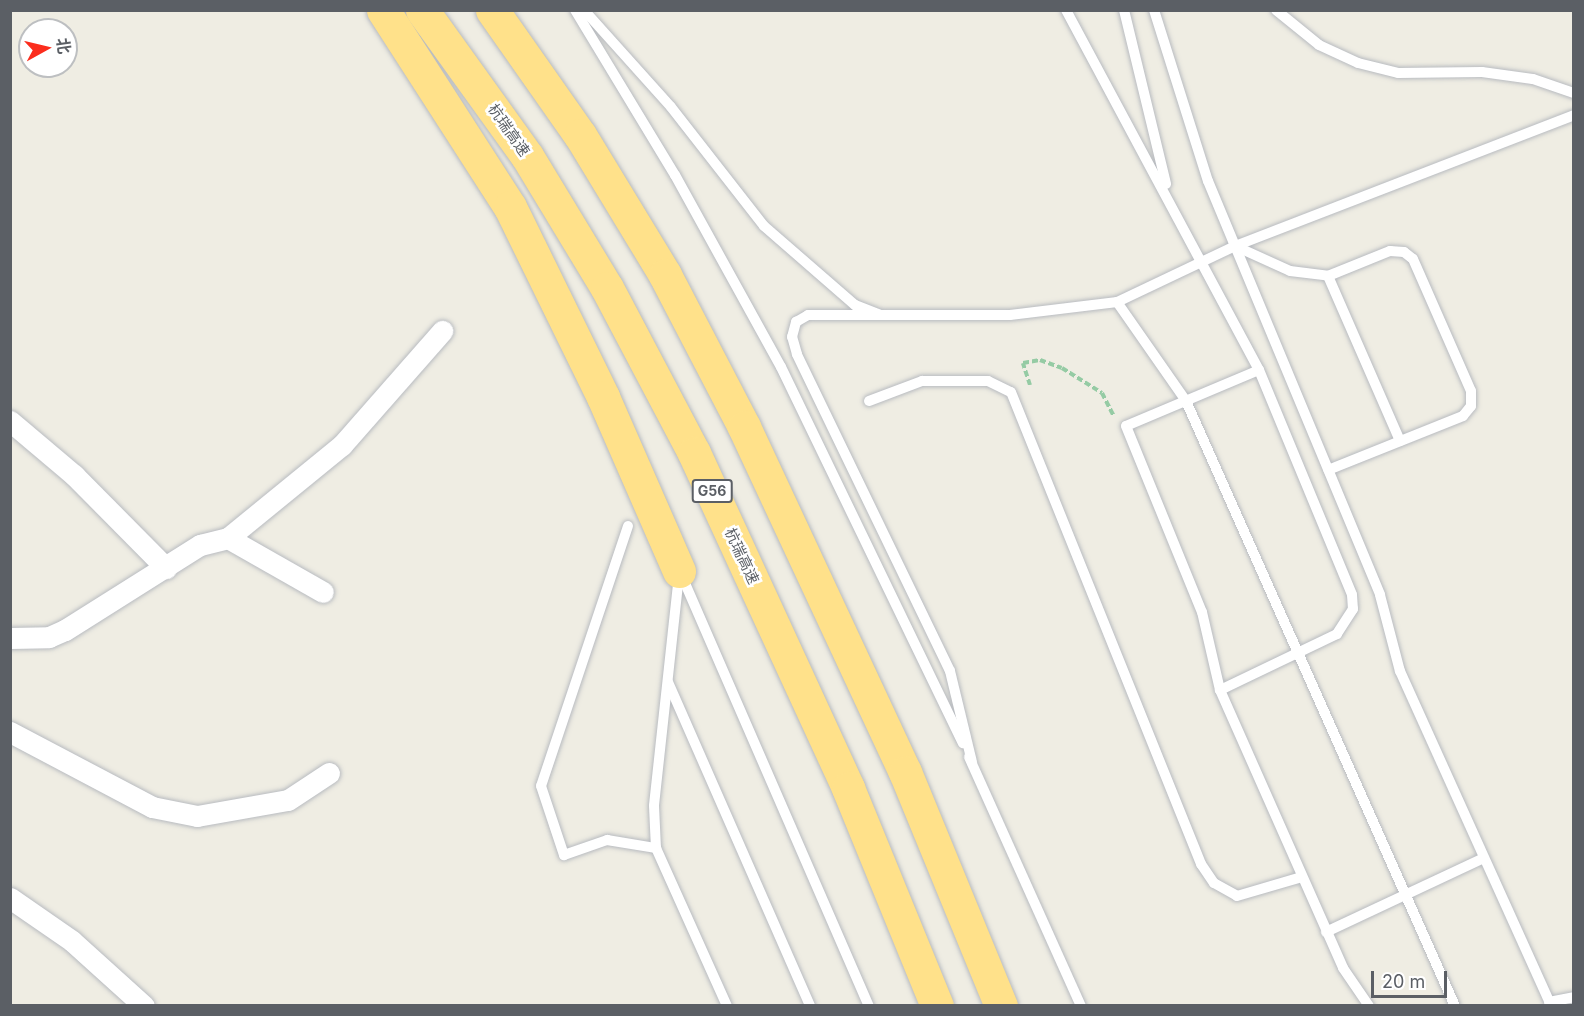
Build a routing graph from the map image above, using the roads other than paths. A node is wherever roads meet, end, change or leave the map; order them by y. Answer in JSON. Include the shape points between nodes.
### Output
{"nodes":[{"id":1,"x":383,"y":10,"type":"edge"},
{"id":2,"x":422,"y":10,"type":"edge"},
{"id":3,"x":492,"y":10,"type":"edge"},
{"id":4,"x":575,"y":10,"type":"edge"},
{"id":5,"x":584,"y":10,"type":"edge"},
{"id":6,"x":1066,"y":10,"type":"edge"},
{"id":7,"x":1124,"y":10,"type":"edge"},
{"id":8,"x":1154,"y":10,"type":"edge"},
{"id":9,"x":1276,"y":10,"type":"edge"},
{"id":10,"x":1574,"y":93,"type":"edge"},
{"id":11,"x":1574,"y":115,"type":"edge"},
{"id":12,"x":1168,"y":196,"type":"junction"},
{"id":13,"x":1235,"y":246,"type":"junction"},
{"id":14,"x":1203,"y":260,"type":"junction"},
{"id":15,"x":1328,"y":276,"type":"junction"},
{"id":16,"x":1117,"y":302,"type":"junction"},
{"id":17,"x":888,"y":317,"type":"junction"},
{"id":18,"x":442,"y":331,"type":"dead end"},
{"id":19,"x":1259,"y":370,"type":"junction"},
{"id":20,"x":869,"y":401,"type":"dead end"},
{"id":21,"x":1186,"y":401,"type":"junction"},
{"id":22,"x":10,"y":421,"type":"edge"},
{"id":23,"x":1401,"y":441,"type":"junction"},
{"id":24,"x":1328,"y":470,"type":"junction"},
{"id":25,"x":628,"y":526,"type":"dead end"},
{"id":26,"x":228,"y":538,"type":"junction"},
{"id":27,"x":166,"y":568,"type":"junction"},
{"id":28,"x":680,"y":571,"type":"junction"},
{"id":29,"x":323,"y":592,"type":"dead end"},
{"id":30,"x":10,"y":638,"type":"edge"},
{"id":31,"x":1296,"y":654,"type":"junction"},
{"id":32,"x":668,"y":682,"type":"junction"},
{"id":33,"x":1220,"y":690,"type":"junction"},
{"id":34,"x":10,"y":732,"type":"edge"},
{"id":35,"x":972,"y":762,"type":"junction"},
{"id":36,"x":328,"y":773,"type":"dead end"},
{"id":37,"x":656,"y":848,"type":"junction"},
{"id":38,"x":1484,"y":858,"type":"junction"},
{"id":39,"x":1302,"y":877,"type":"junction"},
{"id":40,"x":1405,"y":895,"type":"junction"},
{"id":41,"x":10,"y":898,"type":"edge"},
{"id":42,"x":1326,"y":932,"type":"junction"},
{"id":43,"x":1574,"y":997,"type":"edge"},
{"id":44,"x":1550,"y":1004,"type":"edge"},
{"id":45,"x":144,"y":1005,"type":"edge"},
{"id":46,"x":727,"y":1005,"type":"edge"},
{"id":47,"x":810,"y":1005,"type":"edge"},
{"id":48,"x":869,"y":1005,"type":"edge"},
{"id":49,"x":937,"y":1005,"type":"edge"},
{"id":50,"x":1001,"y":1005,"type":"edge"},
{"id":51,"x":1081,"y":1005,"type":"edge"},
{"id":52,"x":1369,"y":1005,"type":"edge"},
{"id":53,"x":1455,"y":1005,"type":"edge"}],
"edges":[{"from":1,"to":28,"type":"highway","via":[[510,207],[603,398]]},
{"from":2,"to":49,"type":"highway","name":"杭瑞高速","number":"G56","via":[[533,166],[607,288],[694,453],[848,788]]},
{"from":3,"to":50,"type":"highway","via":[[592,155],[665,275],[744,427],[905,772]]},
{"from":4,"to":35,"type":"lane","via":[[675,175],[781,367]]},
{"from":5,"to":17,"type":"lane","via":[[670,107],[764,226],[855,304]]},
{"from":6,"to":12,"type":"lane"},
{"from":7,"to":12,"type":"lane"},
{"from":8,"to":13,"type":"lane","via":[[1208,181]]},
{"from":9,"to":10,"type":"lane","via":[[1319,45],[1358,63],[1398,73],[1522,77]]},
{"from":11,"to":13,"type":"lane"},
{"from":12,"to":14,"type":"lane"},
{"from":13,"to":14,"type":"lane"},
{"from":13,"to":15,"type":"lane","via":[[1290,271]]},
{"from":13,"to":24,"type":"lane"},
{"from":14,"to":16,"type":"lane"},
{"from":14,"to":19,"type":"lane"},
{"from":15,"to":23,"type":"lane"},
{"from":15,"to":23,"type":"lane","via":[[1390,251],[1404,252],[1413,260],[1471,391],[1471,406],[1463,416]]},
{"from":16,"to":17,"type":"lane","via":[[1010,315]]},
{"from":16,"to":21,"type":"lane"},
{"from":17,"to":35,"type":"lane","via":[[808,315],[796,322],[792,337],[950,671]]},
{"from":18,"to":26,"type":"street","via":[[342,445]]},
{"from":19,"to":21,"type":"lane"},
{"from":19,"to":31,"type":"lane","via":[[1352,595],[1353,609],[1337,634]]},
{"from":20,"to":39,"type":"lane","via":[[922,381],[988,381],[1011,392],[1201,864],[1219,887],[1237,896]]},
{"from":21,"to":31,"type":"lane"},
{"from":21,"to":33,"type":"lane","via":[[1126,426],[1202,612]]},
{"from":22,"to":27,"type":"street","via":[[74,475]]},
{"from":23,"to":24,"type":"lane"},
{"from":24,"to":38,"type":"lane","via":[[1380,595],[1400,670]]},
{"from":25,"to":37,"type":"lane","via":[[541,786],[564,855],[607,840]]},
{"from":26,"to":27,"type":"street","via":[[200,545]]},
{"from":26,"to":29,"type":"street"},
{"from":27,"to":30,"type":"street","via":[[49,637]]},
{"from":28,"to":32,"type":"lane"},
{"from":28,"to":48,"type":"lane"},
{"from":31,"to":33,"type":"lane"},
{"from":31,"to":40,"type":"lane"},
{"from":32,"to":37,"type":"lane","via":[[654,806]]},
{"from":32,"to":47,"type":"lane"},
{"from":33,"to":39,"type":"lane"},
{"from":34,"to":36,"type":"street","via":[[152,807],[197,816],[288,800]]},
{"from":35,"to":51,"type":"lane"},
{"from":37,"to":46,"type":"lane"},
{"from":38,"to":40,"type":"lane"},
{"from":38,"to":44,"type":"lane"},
{"from":39,"to":42,"type":"lane"},
{"from":40,"to":42,"type":"lane"},
{"from":40,"to":53,"type":"lane"},
{"from":41,"to":45,"type":"street","via":[[72,941]]},
{"from":42,"to":52,"type":"lane"},
{"from":43,"to":44,"type":"lane"}]}
